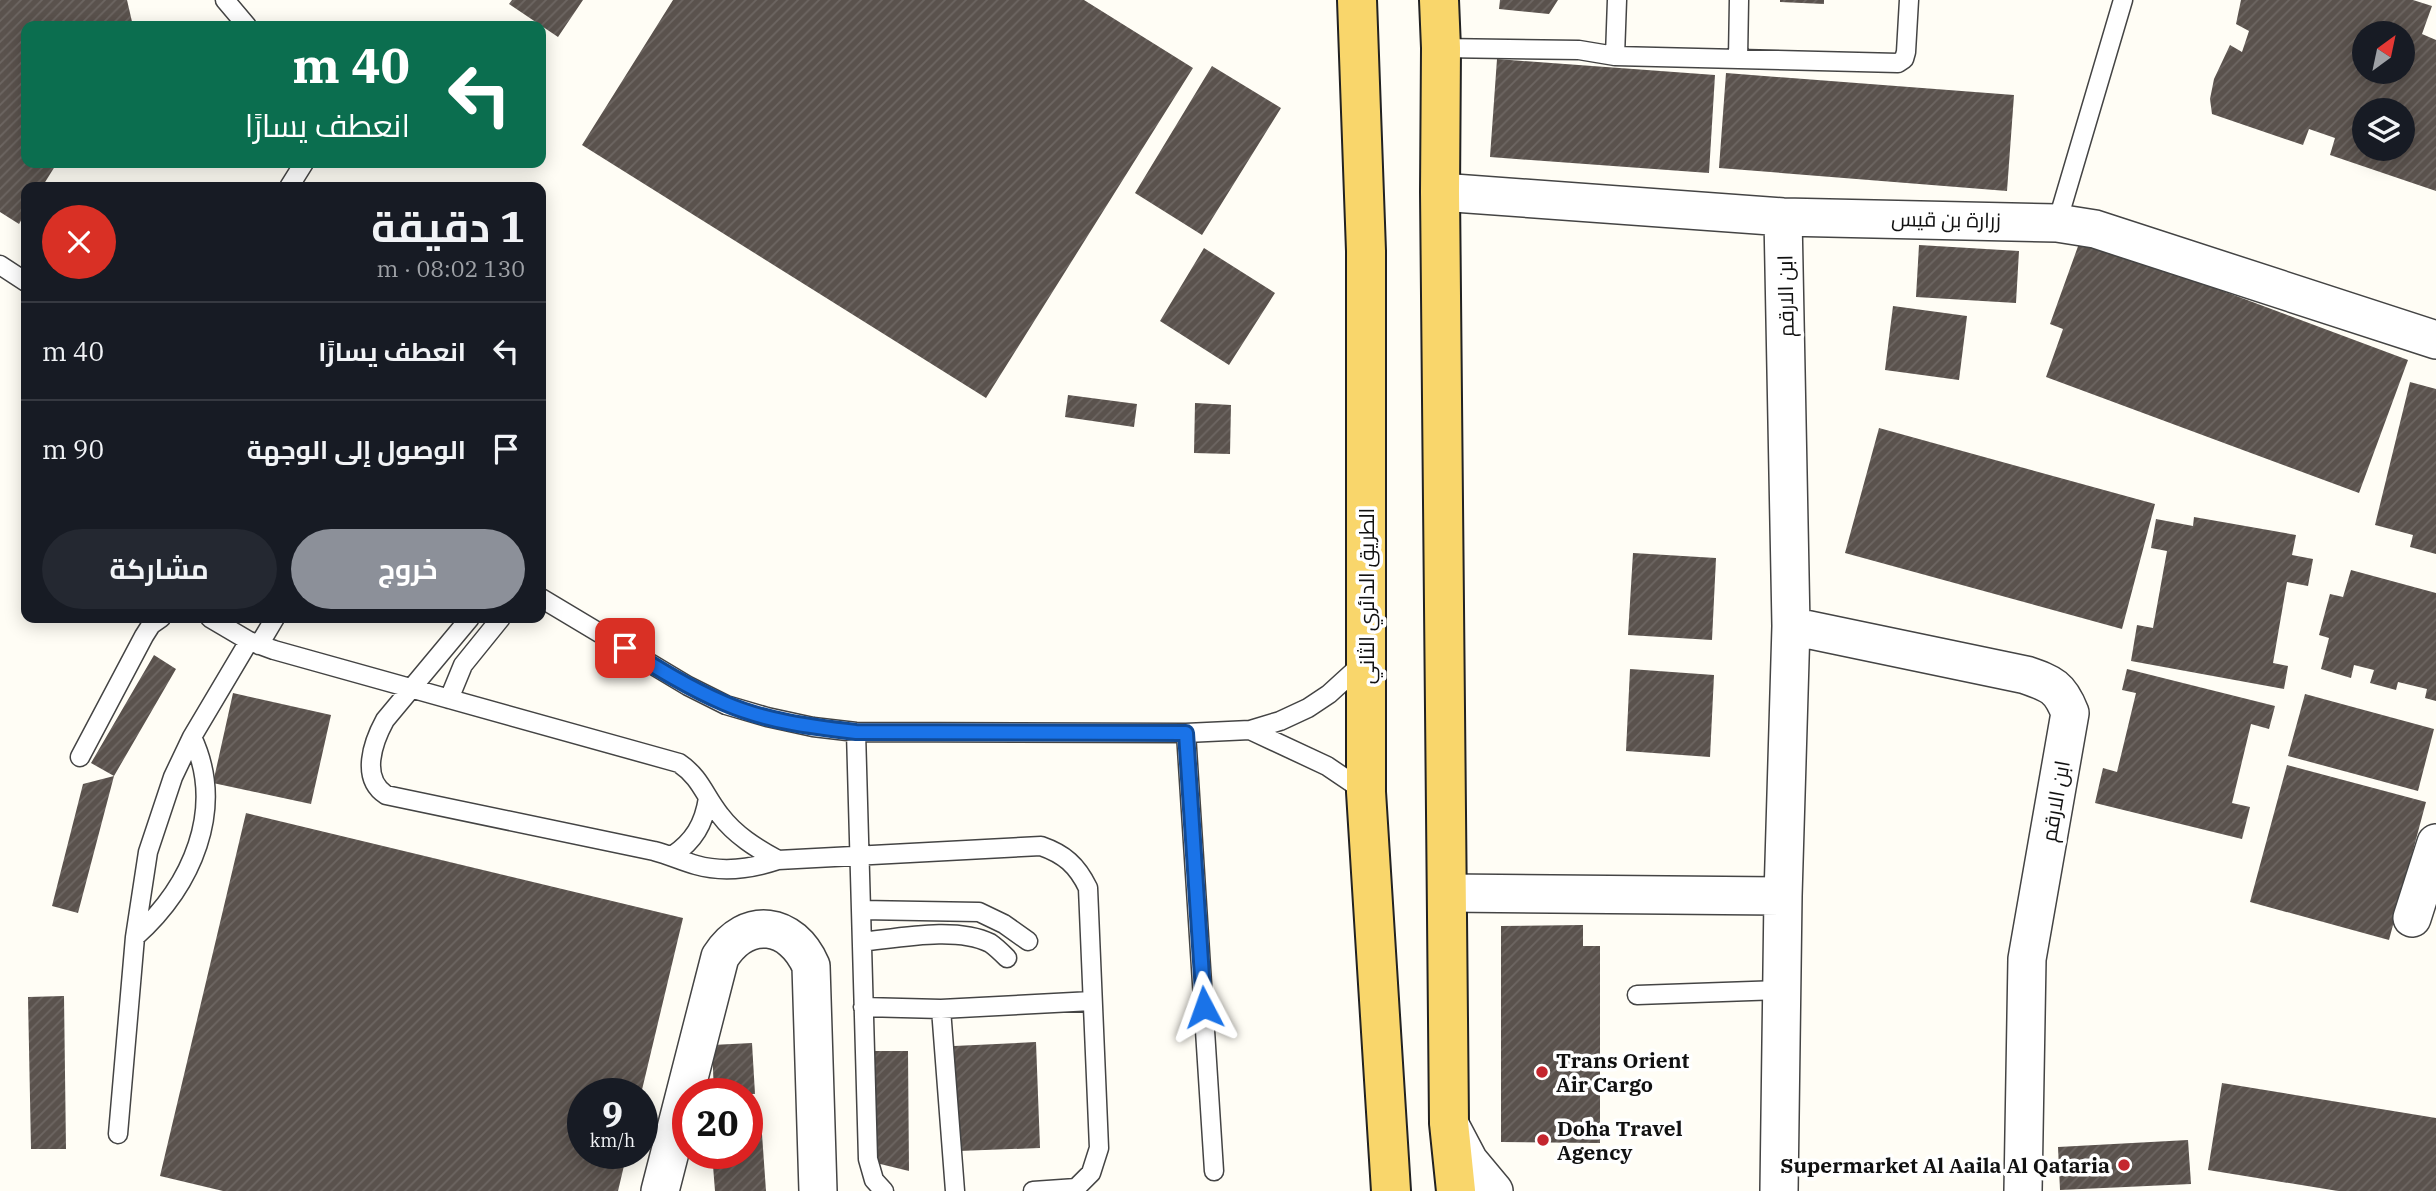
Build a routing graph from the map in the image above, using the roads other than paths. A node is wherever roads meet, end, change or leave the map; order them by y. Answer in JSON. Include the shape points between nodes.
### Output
{"nodes":[{"id":1,"x":225,"y":0,"type":"edge"},
{"id":2,"x":1357,"y":0,"type":"edge"},
{"id":3,"x":1439,"y":0,"type":"edge"},
{"id":4,"x":1617,"y":0,"type":"edge"},
{"id":5,"x":1739,"y":0,"type":"edge"},
{"id":6,"x":1909,"y":0,"type":"edge"},
{"id":7,"x":2123,"y":0,"type":"edge"},
{"id":8,"x":243,"y":21,"type":"edge"},
{"id":9,"x":1441,"y":48,"type":"junction"},
{"id":10,"x":1615,"y":55,"type":"junction"},
{"id":11,"x":1738,"y":59,"type":"junction"},
{"id":12,"x":1440,"y":192,"type":"junction"},
{"id":13,"x":1783,"y":217,"type":"junction"},
{"id":14,"x":2057,"y":223,"type":"junction"},
{"id":15,"x":0,"y":265,"type":"edge"},
{"id":16,"x":21,"y":279,"type":"edge"},
{"id":17,"x":2436,"y":340,"type":"edge"},
{"id":18,"x":546,"y":601,"type":"edge"},
{"id":19,"x":154,"y":623,"type":"edge"},
{"id":20,"x":222,"y":623,"type":"edge"},
{"id":21,"x":266,"y":623,"type":"edge"},
{"id":22,"x":466,"y":623,"type":"edge"},
{"id":23,"x":497,"y":623,"type":"edge"},
{"id":24,"x":1791,"y":626,"type":"junction"},
{"id":25,"x":247,"y":634,"type":"edge"},
{"id":26,"x":1365,"y":661,"type":"junction"},
{"id":27,"x":410,"y":689,"type":"junction"},
{"id":28,"x":449,"y":699,"type":"junction"},
{"id":29,"x":1250,"y":730,"type":"junction"},
{"id":30,"x":856,"y":732,"type":"junction"},
{"id":31,"x":1186,"y":733,"type":"junction"},
{"id":32,"x":192,"y":737,"type":"junction"},
{"id":33,"x":80,"y":757,"type":"dead end"},
{"id":34,"x":1366,"y":792,"type":"junction"},
{"id":35,"x":708,"y":798,"type":"junction"},
{"id":36,"x":2436,"y":843,"type":"edge"},
{"id":37,"x":860,"y":855,"type":"junction"},
{"id":38,"x":672,"y":856,"type":"junction"},
{"id":39,"x":778,"y":860,"type":"junction"},
{"id":40,"x":1447,"y":893,"type":"junction"},
{"id":41,"x":1783,"y":896,"type":"junction"},
{"id":42,"x":861,"y":910,"type":"junction"},
{"id":43,"x":2412,"y":918,"type":"dead end"},
{"id":44,"x":135,"y":937,"type":"junction"},
{"id":45,"x":1028,"y":941,"type":"dead end"},
{"id":46,"x":862,"y":942,"type":"junction"},
{"id":47,"x":1007,"y":958,"type":"dead end"},
{"id":48,"x":1782,"y":990,"type":"junction"},
{"id":49,"x":1637,"y":995,"type":"dead end"},
{"id":50,"x":1092,"y":1001,"type":"junction"},
{"id":51,"x":863,"y":1007,"type":"junction"},
{"id":52,"x":941,"y":1009,"type":"junction"},
{"id":53,"x":1449,"y":1123,"type":"junction"},
{"id":54,"x":118,"y":1134,"type":"dead end"},
{"id":55,"x":1214,"y":1171,"type":"dead end"},
{"id":56,"x":660,"y":1191,"type":"edge"},
{"id":57,"x":818,"y":1191,"type":"edge"},
{"id":58,"x":884,"y":1191,"type":"edge"},
{"id":59,"x":955,"y":1191,"type":"edge"},
{"id":60,"x":1033,"y":1191,"type":"edge"},
{"id":61,"x":1391,"y":1191,"type":"edge"},
{"id":62,"x":1456,"y":1191,"type":"edge"},
{"id":63,"x":1494,"y":1191,"type":"edge"},
{"id":64,"x":1779,"y":1191,"type":"edge"},
{"id":65,"x":2023,"y":1191,"type":"edge"}],
"edges":[{"from":1,"to":8,"type":"lane"},
{"from":2,"to":26,"type":"main road","name":"الطريق الدائري الثاني","via":[[1366,251]]},
{"from":3,"to":9,"type":"main road"},
{"from":4,"to":10,"type":"lane"},
{"from":5,"to":11,"type":"lane"},
{"from":6,"to":11,"type":"lane","via":[[1906,52],[1898,63]]},
{"from":7,"to":14,"type":"lane"},
{"from":9,"to":10,"type":"lane","via":[[1579,50]]},
{"from":9,"to":12,"type":"main road"},
{"from":10,"to":11,"type":"lane"},
{"from":12,"to":13,"type":"street","name":"زرارة بن قيس"},
{"from":12,"to":40,"type":"main road"},
{"from":13,"to":14,"type":"street","name":"زرارة بن قيس"},
{"from":13,"to":24,"type":"street","name":"ابن الارقم"},
{"from":14,"to":17,"type":"street","name":"زرارة بن قيس","via":[[2095,229]]},
{"from":15,"to":16,"type":"lane"},
{"from":18,"to":30,"type":"lane","via":[[726,705],[813,727]]},
{"from":19,"to":33,"type":"lane"},
{"from":20,"to":25,"type":"lane"},
{"from":21,"to":25,"type":"lane"},
{"from":22,"to":27,"type":"lane"},
{"from":23,"to":28,"type":"lane","via":[[463,665]]},
{"from":24,"to":41,"type":"street","name":"ابن الارقم"},
{"from":24,"to":65,"type":"street","name":"ابن الارقم","via":[[2026,675],[2050,683],[2063,695],[2070,713],[2027,959]]},
{"from":25,"to":27,"type":"lane"},
{"from":25,"to":32,"type":"lane"},
{"from":26,"to":29,"type":"lane","via":[[1308,708]]},
{"from":26,"to":34,"type":"main road","name":"الطريق الدائري الثاني"},
{"from":27,"to":28,"type":"lane"},
{"from":27,"to":38,"type":"lane","via":[[385,720],[374,745],[371,772],[378,790],[395,798]]},
{"from":28,"to":35,"type":"lane","via":[[679,763],[702,784]]},
{"from":29,"to":31,"type":"lane"},
{"from":29,"to":34,"type":"lane","via":[[1316,760]]},
{"from":30,"to":31,"type":"lane"},
{"from":30,"to":37,"type":"lane"},
{"from":31,"to":55,"type":"lane"},
{"from":32,"to":44,"type":"lane","via":[[148,852]]},
{"from":32,"to":44,"type":"lane","via":[[205,773],[205,820],[180,883],[153,921]]},
{"from":34,"to":61,"type":"main road","name":"الطريق الدائري الثاني"},
{"from":35,"to":38,"type":"lane","via":[[702,825]]},
{"from":35,"to":39,"type":"lane","via":[[738,834]]},
{"from":36,"to":43,"type":"street"},
{"from":37,"to":39,"type":"lane"},
{"from":37,"to":42,"type":"lane"},
{"from":37,"to":50,"type":"lane","via":[[1041,846],[1056,851],[1074,866],[1088,888]]},
{"from":38,"to":39,"type":"lane","via":[[724,870]]},
{"from":40,"to":41,"type":"street"},
{"from":40,"to":53,"type":"main road"},
{"from":41,"to":48,"type":"street","name":"ابن الارقم"},
{"from":42,"to":45,"type":"lane","via":[[979,912]]},
{"from":42,"to":46,"type":"lane"},
{"from":44,"to":54,"type":"lane"},
{"from":46,"to":47,"type":"lane","via":[[976,937],[993,944]]},
{"from":46,"to":51,"type":"lane"},
{"from":48,"to":49,"type":"lane"},
{"from":48,"to":64,"type":"street","name":"ابن الارقم"},
{"from":50,"to":52,"type":"lane"},
{"from":50,"to":60,"type":"lane","via":[[1096,1161],[1076,1188]]},
{"from":51,"to":52,"type":"lane"},
{"from":51,"to":58,"type":"lane","via":[[867,1159],[874,1180]]},
{"from":52,"to":59,"type":"lane"},
{"from":53,"to":62,"type":"main road"},
{"from":53,"to":63,"type":"street","via":[[1469,1161]]},
{"from":56,"to":57,"type":"street","via":[[720,957],[740,935],[769,929],[795,940],[811,966]]}]}
